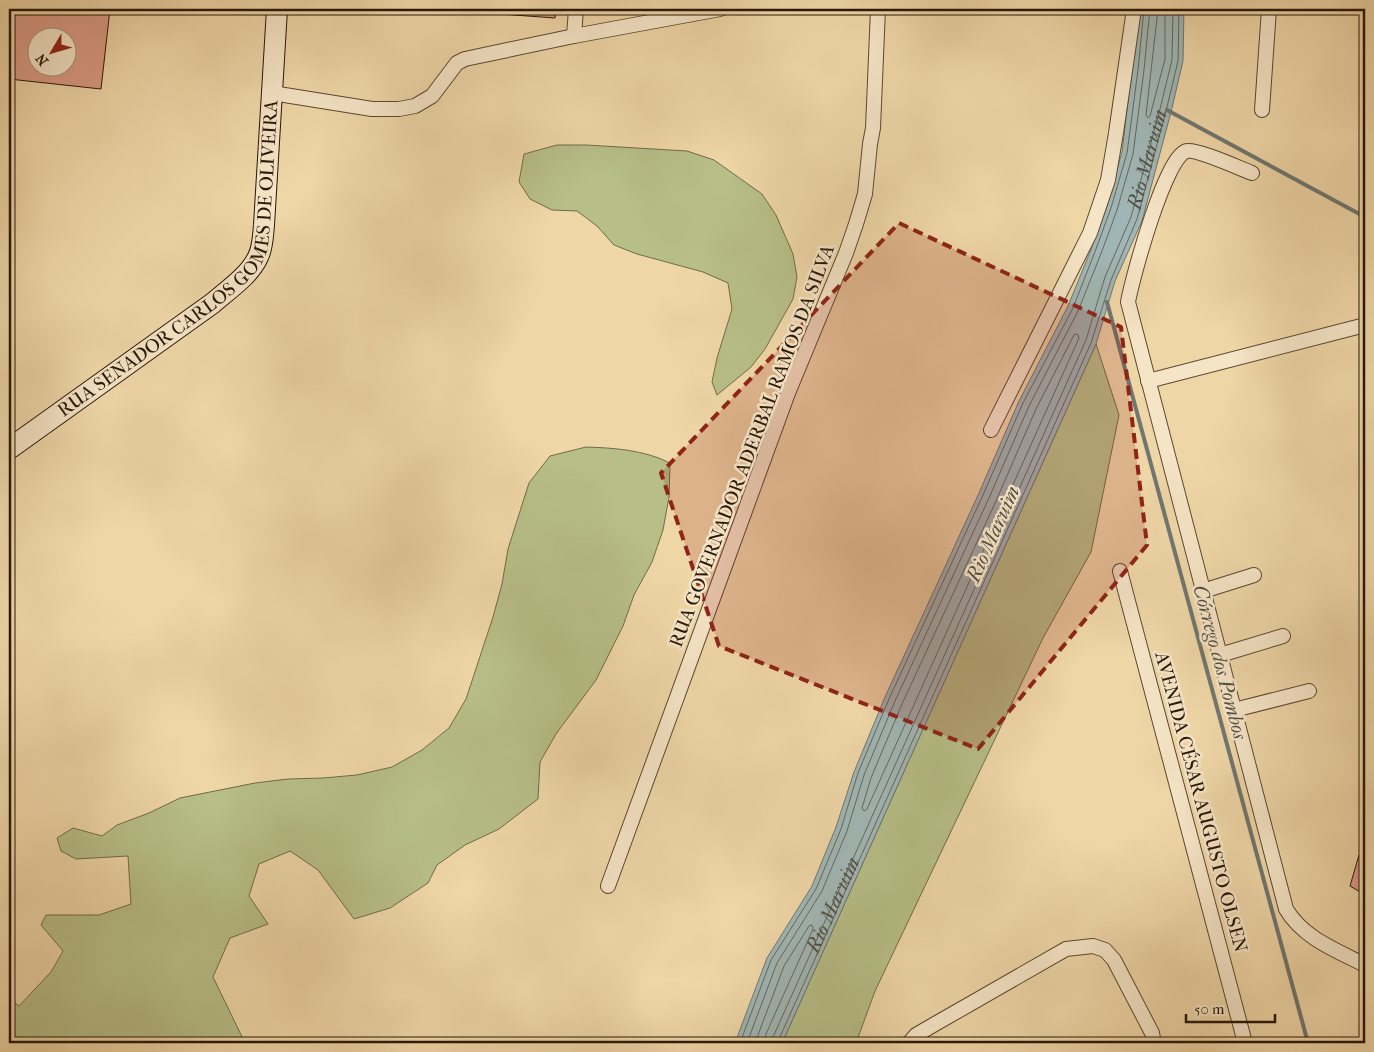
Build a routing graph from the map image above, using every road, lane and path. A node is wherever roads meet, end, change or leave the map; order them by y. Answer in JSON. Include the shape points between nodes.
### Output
{"nodes":[{"id":1,"x":277,"y":9,"type":"edge"},
{"id":2,"x":576,"y":9,"type":"edge"},
{"id":3,"x":720,"y":9,"type":"edge"},
{"id":4,"x":878,"y":9,"type":"edge"},
{"id":5,"x":1134,"y":9,"type":"edge"},
{"id":6,"x":1269,"y":9,"type":"edge"},
{"id":7,"x":574,"y":36,"type":"junction"},
{"id":8,"x":272,"y":93,"type":"junction"},
{"id":9,"x":1262,"y":110,"type":"dead end"},
{"id":10,"x":1252,"y":173,"type":"dead end"},
{"id":11,"x":1365,"y":325,"type":"edge"},
{"id":12,"x":1148,"y":381,"type":"junction"},
{"id":13,"x":991,"y":430,"type":"dead end"},
{"id":14,"x":9,"y":449,"type":"edge"},
{"id":15,"x":1120,"y":571,"type":"dead end"},
{"id":16,"x":1254,"y":575,"type":"dead end"},
{"id":17,"x":1203,"y":591,"type":"junction"},
{"id":18,"x":1283,"y":636,"type":"dead end"},
{"id":19,"x":1220,"y":655,"type":"junction"},
{"id":20,"x":1309,"y":691,"type":"dead end"},
{"id":21,"x":1234,"y":710,"type":"junction"},
{"id":22,"x":608,"y":886,"type":"dead end"},
{"id":23,"x":1365,"y":965,"type":"edge"},
{"id":24,"x":909,"y":1043,"type":"edge"},
{"id":25,"x":1154,"y":1043,"type":"edge"},
{"id":26,"x":1245,"y":1043,"type":"edge"}],
"edges":[{"from":1,"to":8,"type":"main road","name":"RUA SENADOR CARLOS GOMES DE OLIVEIRA"},
{"from":2,"to":7,"type":"street"},
{"from":3,"to":7,"type":"street"},
{"from":4,"to":22,"type":"street","name":"RUA GOVERNADOR ADERBAL RAMOS DA SILVA","via":[[873,128],[865,194],[856,224],[788,393]]},
{"from":5,"to":13,"type":"street","via":[[1108,180],[1090,233]]},
{"from":6,"to":9,"type":"street"},
{"from":7,"to":8,"type":"street","via":[[465,58],[457,63],[432,96],[415,106],[372,109]]},
{"from":8,"to":14,"type":"main road","name":"RUA SENADOR CARLOS GOMES DE OLIVEIRA","via":[[262,242],[259,256],[252,266],[213,302]]},
{"from":10,"to":12,"type":"street","via":[[1197,151],[1186,150],[1177,158],[1155,207],[1128,302]]},
{"from":11,"to":12,"type":"street"},
{"from":12,"to":17,"type":"street"},
{"from":15,"to":26,"type":"street","name":"AVENIDA CÉSAR AUGUSTO OLSEN"},
{"from":16,"to":17,"type":"street"},
{"from":17,"to":19,"type":"street"},
{"from":18,"to":19,"type":"street"},
{"from":19,"to":21,"type":"street"},
{"from":20,"to":21,"type":"street"},
{"from":21,"to":23,"type":"street","via":[[1286,909],[1306,932]]},
{"from":24,"to":25,"type":"street","via":[[916,1035],[1066,949],[1093,946],[1105,950],[1114,960],[1152,1033]]}]}
